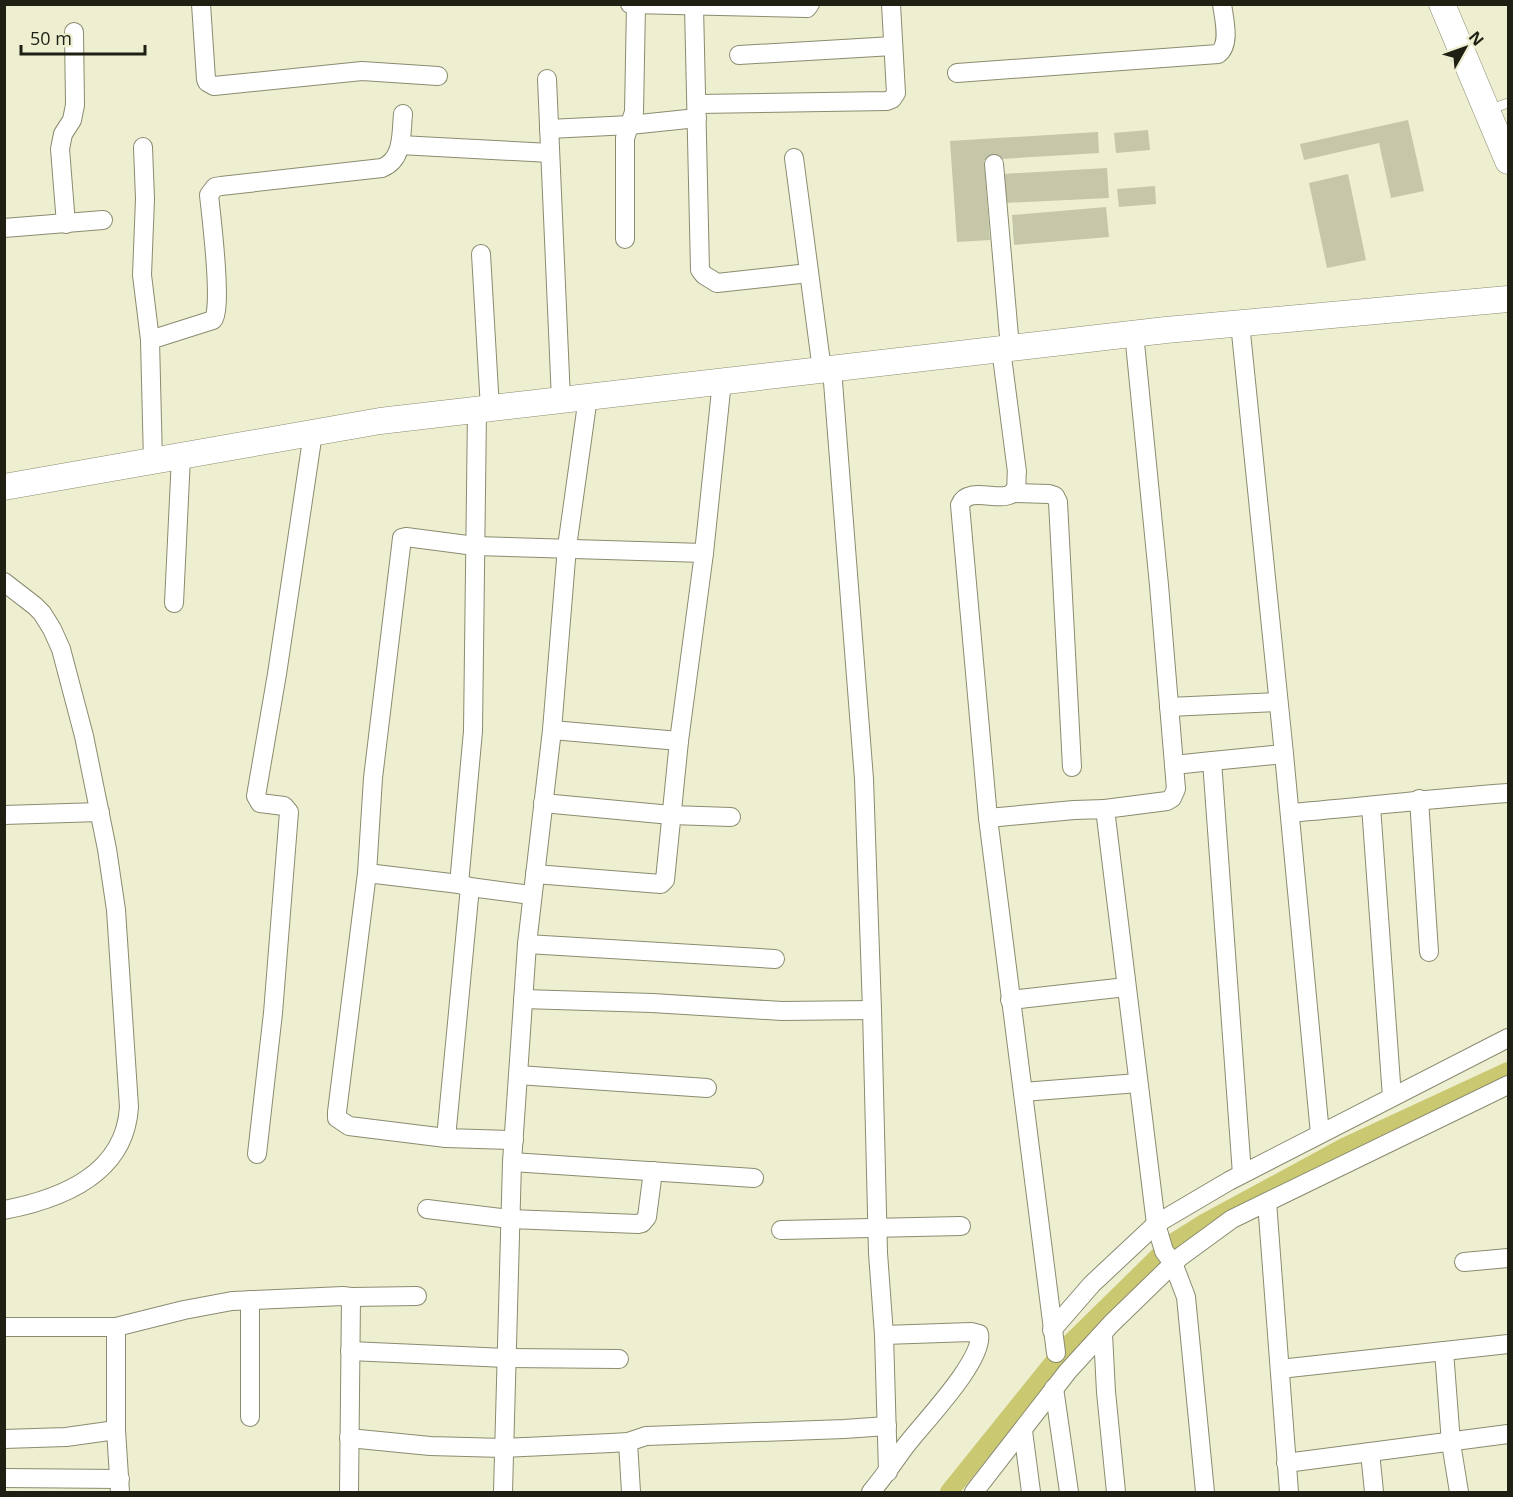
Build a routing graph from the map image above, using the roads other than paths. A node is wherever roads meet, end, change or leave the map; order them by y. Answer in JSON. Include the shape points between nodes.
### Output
{"nodes":[{"id":1,"x":201,"y":4,"type":"edge"},
{"id":2,"x":630,"y":4,"type":"edge"},
{"id":3,"x":810,"y":4,"type":"edge"},
{"id":4,"x":891,"y":4,"type":"edge"},
{"id":5,"x":1442,"y":4,"type":"edge"},
{"id":6,"x":636,"y":5,"type":"edge"},
{"id":7,"x":660,"y":5,"type":"edge"},
{"id":8,"x":1226,"y":5,"type":"edge"},
{"id":9,"x":694,"y":6,"type":"edge"},
{"id":10,"x":74,"y":32,"type":"dead end"},
{"id":11,"x":893,"y":45,"type":"junction"},
{"id":12,"x":739,"y":56,"type":"dead end"},
{"id":13,"x":957,"y":74,"type":"dead end"},
{"id":14,"x":438,"y":76,"type":"dead end"},
{"id":15,"x":547,"y":79,"type":"dead end"},
{"id":16,"x":1498,"y":106,"type":"edge"},
{"id":17,"x":697,"y":111,"type":"junction"},
{"id":18,"x":403,"y":114,"type":"dead end"},
{"id":19,"x":630,"y":125,"type":"junction"},
{"id":20,"x":549,"y":129,"type":"junction"},
{"id":21,"x":400,"y":145,"type":"junction"},
{"id":22,"x":143,"y":147,"type":"dead end"},
{"id":23,"x":550,"y":153,"type":"junction"},
{"id":24,"x":794,"y":158,"type":"dead end"},
{"id":25,"x":1509,"y":161,"type":"edge"},
{"id":26,"x":994,"y":164,"type":"dead end"},
{"id":27,"x":103,"y":220,"type":"dead end"},
{"id":28,"x":66,"y":224,"type":"junction"},
{"id":29,"x":4,"y":228,"type":"edge"},
{"id":30,"x":625,"y":239,"type":"dead end"},
{"id":31,"x":481,"y":254,"type":"dead end"},
{"id":32,"x":809,"y":273,"type":"junction"},
{"id":33,"x":1509,"y":299,"type":"edge"},
{"id":34,"x":1239,"y":323,"type":"junction"},
{"id":35,"x":1134,"y":333,"type":"junction"},
{"id":36,"x":150,"y":340,"type":"junction"},
{"id":37,"x":1005,"y":348,"type":"junction"},
{"id":38,"x":827,"y":369,"type":"junction"},
{"id":39,"x":722,"y":381,"type":"junction"},
{"id":40,"x":588,"y":397,"type":"junction"},
{"id":41,"x":561,"y":400,"type":"junction"},
{"id":42,"x":484,"y":409,"type":"junction"},
{"id":43,"x":313,"y":433,"type":"junction"},
{"id":44,"x":181,"y":457,"type":"junction"},
{"id":45,"x":153,"y":462,"type":"junction"},
{"id":46,"x":4,"y":487,"type":"edge"},
{"id":47,"x":1012,"y":493,"type":"junction"},
{"id":48,"x":475,"y":546,"type":"junction"},
{"id":49,"x":567,"y":547,"type":"junction"},
{"id":50,"x":704,"y":553,"type":"junction"},
{"id":51,"x":4,"y":582,"type":"edge"},
{"id":52,"x":174,"y":603,"type":"dead end"},
{"id":53,"x":1278,"y":702,"type":"junction"},
{"id":54,"x":1169,"y":707,"type":"junction"},
{"id":55,"x":552,"y":730,"type":"junction"},
{"id":56,"x":679,"y":741,"type":"junction"},
{"id":57,"x":1284,"y":754,"type":"junction"},
{"id":58,"x":1212,"y":761,"type":"junction"},
{"id":59,"x":1173,"y":765,"type":"junction"},
{"id":60,"x":1072,"y":767,"type":"dead end"},
{"id":61,"x":1509,"y":793,"type":"edge"},
{"id":62,"x":1419,"y":799,"type":"junction"},
{"id":63,"x":543,"y":803,"type":"junction"},
{"id":64,"x":1371,"y":806,"type":"junction"},
{"id":65,"x":1105,"y":809,"type":"junction"},
{"id":66,"x":100,"y":812,"type":"junction"},
{"id":67,"x":1290,"y":813,"type":"junction"},
{"id":68,"x":671,"y":814,"type":"junction"},
{"id":69,"x":4,"y":815,"type":"edge"},
{"id":70,"x":731,"y":818,"type":"dead end"},
{"id":71,"x":988,"y":818,"type":"junction"},
{"id":72,"x":367,"y":873,"type":"junction"},
{"id":73,"x":535,"y":874,"type":"junction"},
{"id":74,"x":464,"y":886,"type":"junction"},
{"id":75,"x":531,"y":895,"type":"junction"},
{"id":76,"x":527,"y":944,"type":"junction"},
{"id":77,"x":1429,"y":952,"type":"dead end"},
{"id":78,"x":775,"y":959,"type":"dead end"},
{"id":79,"x":1126,"y":987,"type":"junction"},
{"id":80,"x":523,"y":999,"type":"junction"},
{"id":81,"x":1010,"y":1000,"type":"junction"},
{"id":82,"x":872,"y":1010,"type":"junction"},
{"id":83,"x":1509,"y":1038,"type":"edge"},
{"id":84,"x":518,"y":1075,"type":"junction"},
{"id":85,"x":1138,"y":1083,"type":"junction"},
{"id":86,"x":1509,"y":1085,"type":"edge"},
{"id":87,"x":707,"y":1088,"type":"dead end"},
{"id":88,"x":1023,"y":1092,"type":"junction"},
{"id":89,"x":1392,"y":1096,"type":"junction"},
{"id":90,"x":1320,"y":1134,"type":"junction"},
{"id":91,"x":446,"y":1138,"type":"junction"},
{"id":92,"x":514,"y":1140,"type":"junction"},
{"id":93,"x":257,"y":1154,"type":"dead end"},
{"id":94,"x":512,"y":1162,"type":"junction"},
{"id":95,"x":653,"y":1171,"type":"junction"},
{"id":96,"x":1242,"y":1174,"type":"junction"},
{"id":97,"x":754,"y":1178,"type":"dead end"},
{"id":98,"x":1267,"y":1202,"type":"junction"},
{"id":99,"x":427,"y":1209,"type":"dead end"},
{"id":100,"x":4,"y":1210,"type":"edge"},
{"id":101,"x":510,"y":1219,"type":"junction"},
{"id":102,"x":1156,"y":1224,"type":"junction"},
{"id":103,"x":961,"y":1226,"type":"dead end"},
{"id":104,"x":877,"y":1228,"type":"junction"},
{"id":105,"x":781,"y":1230,"type":"dead end"},
{"id":106,"x":1509,"y":1257,"type":"edge"},
{"id":107,"x":1464,"y":1262,"type":"dead end"},
{"id":108,"x":1173,"y":1263,"type":"junction"},
{"id":109,"x":417,"y":1296,"type":"dead end"},
{"id":110,"x":351,"y":1297,"type":"junction"},
{"id":111,"x":250,"y":1300,"type":"junction"},
{"id":112,"x":4,"y":1327,"type":"edge"},
{"id":113,"x":116,"y":1327,"type":"junction"},
{"id":114,"x":1052,"y":1330,"type":"junction"},
{"id":115,"x":1103,"y":1334,"type":"junction"},
{"id":116,"x":884,"y":1335,"type":"junction"},
{"id":117,"x":1509,"y":1344,"type":"edge"},
{"id":118,"x":350,"y":1351,"type":"junction"},
{"id":119,"x":1444,"y":1351,"type":"junction"},
{"id":120,"x":506,"y":1358,"type":"junction"},
{"id":121,"x":619,"y":1359,"type":"dead end"},
{"id":122,"x":1063,"y":1364,"type":"junction"},
{"id":123,"x":1280,"y":1369,"type":"junction"},
{"id":124,"x":1054,"y":1388,"type":"junction"},
{"id":125,"x":250,"y":1417,"type":"dead end"},
{"id":126,"x":887,"y":1426,"type":"junction"},
{"id":127,"x":116,"y":1430,"type":"junction"},
{"id":128,"x":1023,"y":1431,"type":"junction"},
{"id":129,"x":1509,"y":1434,"type":"edge"},
{"id":130,"x":349,"y":1438,"type":"junction"},
{"id":131,"x":4,"y":1439,"type":"edge"},
{"id":132,"x":628,"y":1442,"type":"junction"},
{"id":133,"x":1451,"y":1443,"type":"junction"},
{"id":134,"x":503,"y":1448,"type":"junction"},
{"id":135,"x":1370,"y":1452,"type":"junction"},
{"id":136,"x":1286,"y":1463,"type":"junction"},
{"id":137,"x":888,"y":1472,"type":"junction"},
{"id":138,"x":4,"y":1478,"type":"edge"},
{"id":139,"x":120,"y":1486,"type":"edge"},
{"id":140,"x":349,"y":1492,"type":"edge"},
{"id":141,"x":503,"y":1492,"type":"edge"},
{"id":142,"x":631,"y":1492,"type":"edge"},
{"id":143,"x":871,"y":1492,"type":"edge"},
{"id":144,"x":974,"y":1492,"type":"edge"},
{"id":145,"x":1031,"y":1492,"type":"edge"},
{"id":146,"x":1069,"y":1492,"type":"edge"},
{"id":147,"x":1116,"y":1492,"type":"edge"},
{"id":148,"x":1205,"y":1492,"type":"edge"},
{"id":149,"x":1289,"y":1492,"type":"edge"},
{"id":150,"x":1374,"y":1492,"type":"edge"},
{"id":151,"x":1459,"y":1492,"type":"edge"}],
"edges":[{"from":1,"to":14,"type":"street","via":[[206,79],[214,86],[363,71]]},
{"from":2,"to":6,"type":"street"},
{"from":3,"to":9,"type":"street","via":[[807,8]]},
{"from":4,"to":11,"type":"street"},
{"from":5,"to":16,"type":"main road"},
{"from":6,"to":7,"type":"street"},
{"from":6,"to":19,"type":"street","via":[[634,112]]},
{"from":7,"to":9,"type":"street"},
{"from":8,"to":13,"type":"street","via":[[1225,44],[1218,54]]},
{"from":9,"to":17,"type":"street"},
{"from":10,"to":28,"type":"street","via":[[75,105],[60,149]]},
{"from":11,"to":12,"type":"street"},
{"from":11,"to":17,"type":"street","via":[[896,93],[887,101]]},
{"from":15,"to":20,"type":"street"},
{"from":16,"to":25,"type":"main road"},
{"from":17,"to":19,"type":"street"},
{"from":17,"to":32,"type":"street","via":[[699,264],[704,275],[717,283]]},
{"from":18,"to":21,"type":"street"},
{"from":19,"to":20,"type":"street"},
{"from":19,"to":30,"type":"street","via":[[625,138]]},
{"from":20,"to":23,"type":"street"},
{"from":21,"to":23,"type":"street"},
{"from":21,"to":36,"type":"street","via":[[393,161],[382,168],[215,187],[209,195],[216,317]]},
{"from":22,"to":36,"type":"street","via":[[142,275]]},
{"from":23,"to":41,"type":"street"},
{"from":24,"to":32,"type":"street"},
{"from":26,"to":37,"type":"street"},
{"from":27,"to":28,"type":"street"},
{"from":28,"to":29,"type":"street"},
{"from":31,"to":42,"type":"street"},
{"from":32,"to":38,"type":"street"},
{"from":33,"to":34,"type":"main road"},
{"from":34,"to":35,"type":"main road"},
{"from":34,"to":53,"type":"street"},
{"from":35,"to":37,"type":"main road"},
{"from":35,"to":54,"type":"street"},
{"from":36,"to":45,"type":"street"},
{"from":37,"to":38,"type":"main road"},
{"from":37,"to":47,"type":"street","via":[[1017,472]]},
{"from":38,"to":39,"type":"main road"},
{"from":38,"to":82,"type":"street","via":[[864,779]]},
{"from":39,"to":40,"type":"main road"},
{"from":39,"to":50,"type":"street"},
{"from":40,"to":41,"type":"main road"},
{"from":40,"to":49,"type":"street"},
{"from":41,"to":42,"type":"main road"},
{"from":42,"to":43,"type":"main road"},
{"from":42,"to":48,"type":"street"},
{"from":43,"to":44,"type":"main road"},
{"from":43,"to":93,"type":"street","via":[[256,795],[260,803],[284,806],[289,812]]},
{"from":44,"to":45,"type":"main road"},
{"from":44,"to":52,"type":"street"},
{"from":45,"to":46,"type":"main road"},
{"from":47,"to":60,"type":"street","via":[[1049,494],[1058,502]]},
{"from":47,"to":71,"type":"street","via":[[971,495],[960,505]]},
{"from":48,"to":49,"type":"street"},
{"from":48,"to":72,"type":"street","via":[[406,537],[401,540],[373,778]]},
{"from":48,"to":74,"type":"street","via":[[473,731]]},
{"from":49,"to":50,"type":"street"},
{"from":49,"to":55,"type":"street"},
{"from":50,"to":56,"type":"street"},
{"from":51,"to":66,"type":"street","via":[[42,613],[61,649]]},
{"from":53,"to":54,"type":"street"},
{"from":53,"to":57,"type":"street"},
{"from":54,"to":59,"type":"street"},
{"from":55,"to":56,"type":"street"},
{"from":55,"to":63,"type":"street"},
{"from":56,"to":68,"type":"street"},
{"from":57,"to":58,"type":"street"},
{"from":57,"to":67,"type":"street"},
{"from":58,"to":59,"type":"street"},
{"from":58,"to":96,"type":"street"},
{"from":59,"to":65,"type":"street","via":[[1176,789],[1172,798]]},
{"from":61,"to":62,"type":"street"},
{"from":62,"to":64,"type":"street"},
{"from":62,"to":77,"type":"street"},
{"from":63,"to":68,"type":"street"},
{"from":63,"to":73,"type":"street"},
{"from":64,"to":67,"type":"street"},
{"from":64,"to":89,"type":"street"},
{"from":65,"to":71,"type":"street"},
{"from":65,"to":79,"type":"street"},
{"from":66,"to":69,"type":"street"},
{"from":66,"to":100,"type":"street","via":[[116,910],[129,1121],[116,1149],[91,1179],[50,1199]]},
{"from":67,"to":90,"type":"street"},
{"from":68,"to":70,"type":"street"},
{"from":68,"to":73,"type":"street","via":[[663,883]]},
{"from":71,"to":81,"type":"street"},
{"from":72,"to":74,"type":"street"},
{"from":72,"to":91,"type":"street","via":[[338,1118],[349,1126]]},
{"from":73,"to":75,"type":"street"},
{"from":74,"to":75,"type":"street"},
{"from":74,"to":91,"type":"street"},
{"from":75,"to":76,"type":"street"},
{"from":76,"to":78,"type":"street"},
{"from":76,"to":80,"type":"street"},
{"from":79,"to":81,"type":"street"},
{"from":79,"to":85,"type":"street"},
{"from":80,"to":82,"type":"street","via":[[782,1011]]},
{"from":80,"to":84,"type":"street"},
{"from":81,"to":88,"type":"street"},
{"from":82,"to":104,"type":"street"},
{"from":83,"to":89,"type":"street"},
{"from":84,"to":87,"type":"street"},
{"from":84,"to":92,"type":"street"},
{"from":85,"to":88,"type":"street"},
{"from":85,"to":102,"type":"street"},
{"from":86,"to":98,"type":"street"},
{"from":88,"to":114,"type":"street"},
{"from":89,"to":90,"type":"street"},
{"from":90,"to":96,"type":"street"},
{"from":91,"to":92,"type":"street"},
{"from":92,"to":94,"type":"street"},
{"from":94,"to":95,"type":"street"},
{"from":94,"to":101,"type":"street"},
{"from":95,"to":97,"type":"street"},
{"from":95,"to":101,"type":"street","via":[[647,1217],[642,1223]]},
{"from":96,"to":102,"type":"street"},
{"from":98,"to":108,"type":"street","via":[[1232,1219]]},
{"from":98,"to":123,"type":"street"},
{"from":99,"to":101,"type":"street"},
{"from":101,"to":120,"type":"street"},
{"from":102,"to":108,"type":"street","via":[[1164,1251]]},
{"from":102,"to":114,"type":"street","via":[[1092,1284]]},
{"from":103,"to":104,"type":"street"},
{"from":104,"to":105,"type":"street"},
{"from":104,"to":116,"type":"street"},
{"from":106,"to":107,"type":"street"},
{"from":108,"to":115,"type":"street"},
{"from":108,"to":148,"type":"street","via":[[1186,1297]]},
{"from":109,"to":110,"type":"street"},
{"from":110,"to":111,"type":"street"},
{"from":110,"to":118,"type":"street"},
{"from":111,"to":113,"type":"street","via":[[232,1300]]},
{"from":111,"to":125,"type":"street"},
{"from":112,"to":113,"type":"street"},
{"from":113,"to":127,"type":"street"},
{"from":114,"to":122,"type":"street"},
{"from":115,"to":122,"type":"street"},
{"from":115,"to":147,"type":"street"},
{"from":116,"to":126,"type":"street"},
{"from":116,"to":137,"type":"street","via":[[977,1332],[980,1337],[978,1348],[957,1383]]},
{"from":117,"to":119,"type":"street"},
{"from":118,"to":120,"type":"street"},
{"from":118,"to":130,"type":"street"},
{"from":119,"to":123,"type":"street"},
{"from":119,"to":133,"type":"street"},
{"from":120,"to":121,"type":"street"},
{"from":120,"to":134,"type":"street"},
{"from":122,"to":124,"type":"street"},
{"from":123,"to":136,"type":"street"},
{"from":124,"to":128,"type":"street"},
{"from":124,"to":146,"type":"street"},
{"from":126,"to":132,"type":"street","via":[[646,1436]]},
{"from":126,"to":137,"type":"street"},
{"from":127,"to":131,"type":"street"},
{"from":127,"to":139,"type":"street"},
{"from":128,"to":144,"type":"street"},
{"from":128,"to":145,"type":"street"},
{"from":129,"to":133,"type":"street"},
{"from":130,"to":134,"type":"street"},
{"from":130,"to":140,"type":"street"},
{"from":132,"to":134,"type":"street"},
{"from":132,"to":142,"type":"street"},
{"from":133,"to":135,"type":"street"},
{"from":133,"to":151,"type":"street"},
{"from":134,"to":141,"type":"street"},
{"from":135,"to":136,"type":"street"},
{"from":135,"to":150,"type":"street"},
{"from":136,"to":149,"type":"street"},
{"from":137,"to":143,"type":"street"},
{"from":138,"to":139,"type":"street"}]}
